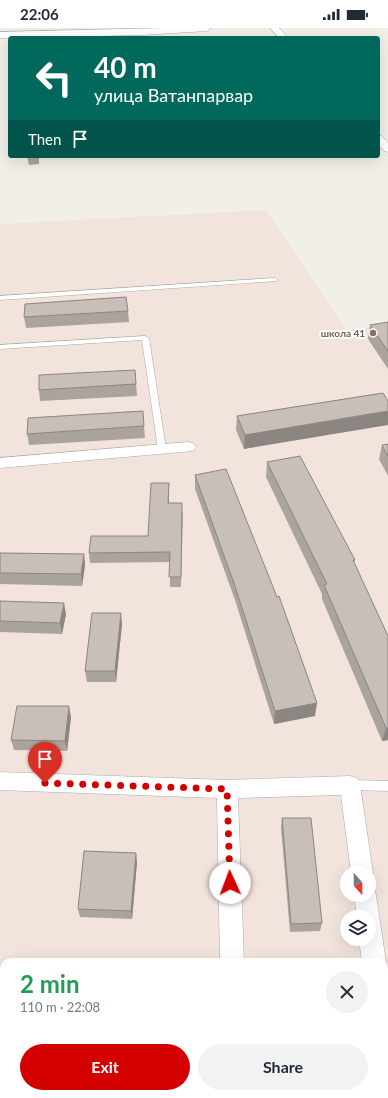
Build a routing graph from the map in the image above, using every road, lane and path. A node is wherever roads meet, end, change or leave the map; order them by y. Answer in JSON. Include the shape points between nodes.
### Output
{"nodes":[{"id":1,"x":207,"y":28,"type":"edge"},
{"id":2,"x":274,"y":28,"type":"edge"},
{"id":3,"x":180,"y":29,"type":"edge"},
{"id":4,"x":0,"y":35,"type":"edge"},
{"id":5,"x":282,"y":36,"type":"edge"},
{"id":6,"x":380,"y":140,"type":"edge"},
{"id":7,"x":388,"y":149,"type":"edge"},
{"id":8,"x":275,"y":280,"type":"dead end"},
{"id":9,"x":0,"y":298,"type":"edge"},
{"id":10,"x":0,"y":347,"type":"edge"},
{"id":11,"x":188,"y":447,"type":"dead end"},
{"id":12,"x":162,"y":449,"type":"junction"},
{"id":13,"x":0,"y":463,"type":"edge"},
{"id":14,"x":0,"y":782,"type":"edge"},
{"id":15,"x":350,"y":785,"type":"junction"},
{"id":16,"x":388,"y":786,"type":"edge"},
{"id":17,"x":227,"y":789,"type":"junction"},
{"id":18,"x":361,"y":866,"type":"edge"},
{"id":19,"x":372,"y":946,"type":"edge"},
{"id":20,"x":232,"y":958,"type":"edge"},
{"id":21,"x":373,"y":958,"type":"edge"}],
"edges":[{"from":1,"to":3,"type":"street"},
{"from":2,"to":5,"type":"street"},
{"from":3,"to":4,"type":"street"},
{"from":6,"to":7,"type":"street"},
{"from":8,"to":9,"type":"lane"},
{"from":10,"to":12,"type":"lane","via":[[146,338]]},
{"from":11,"to":12,"type":"street"},
{"from":12,"to":13,"type":"street"},
{"from":14,"to":17,"type":"street"},
{"from":15,"to":16,"type":"lane"},
{"from":15,"to":17,"type":"street"},
{"from":15,"to":18,"type":"street"},
{"from":17,"to":20,"type":"street"},
{"from":19,"to":21,"type":"street"}]}
